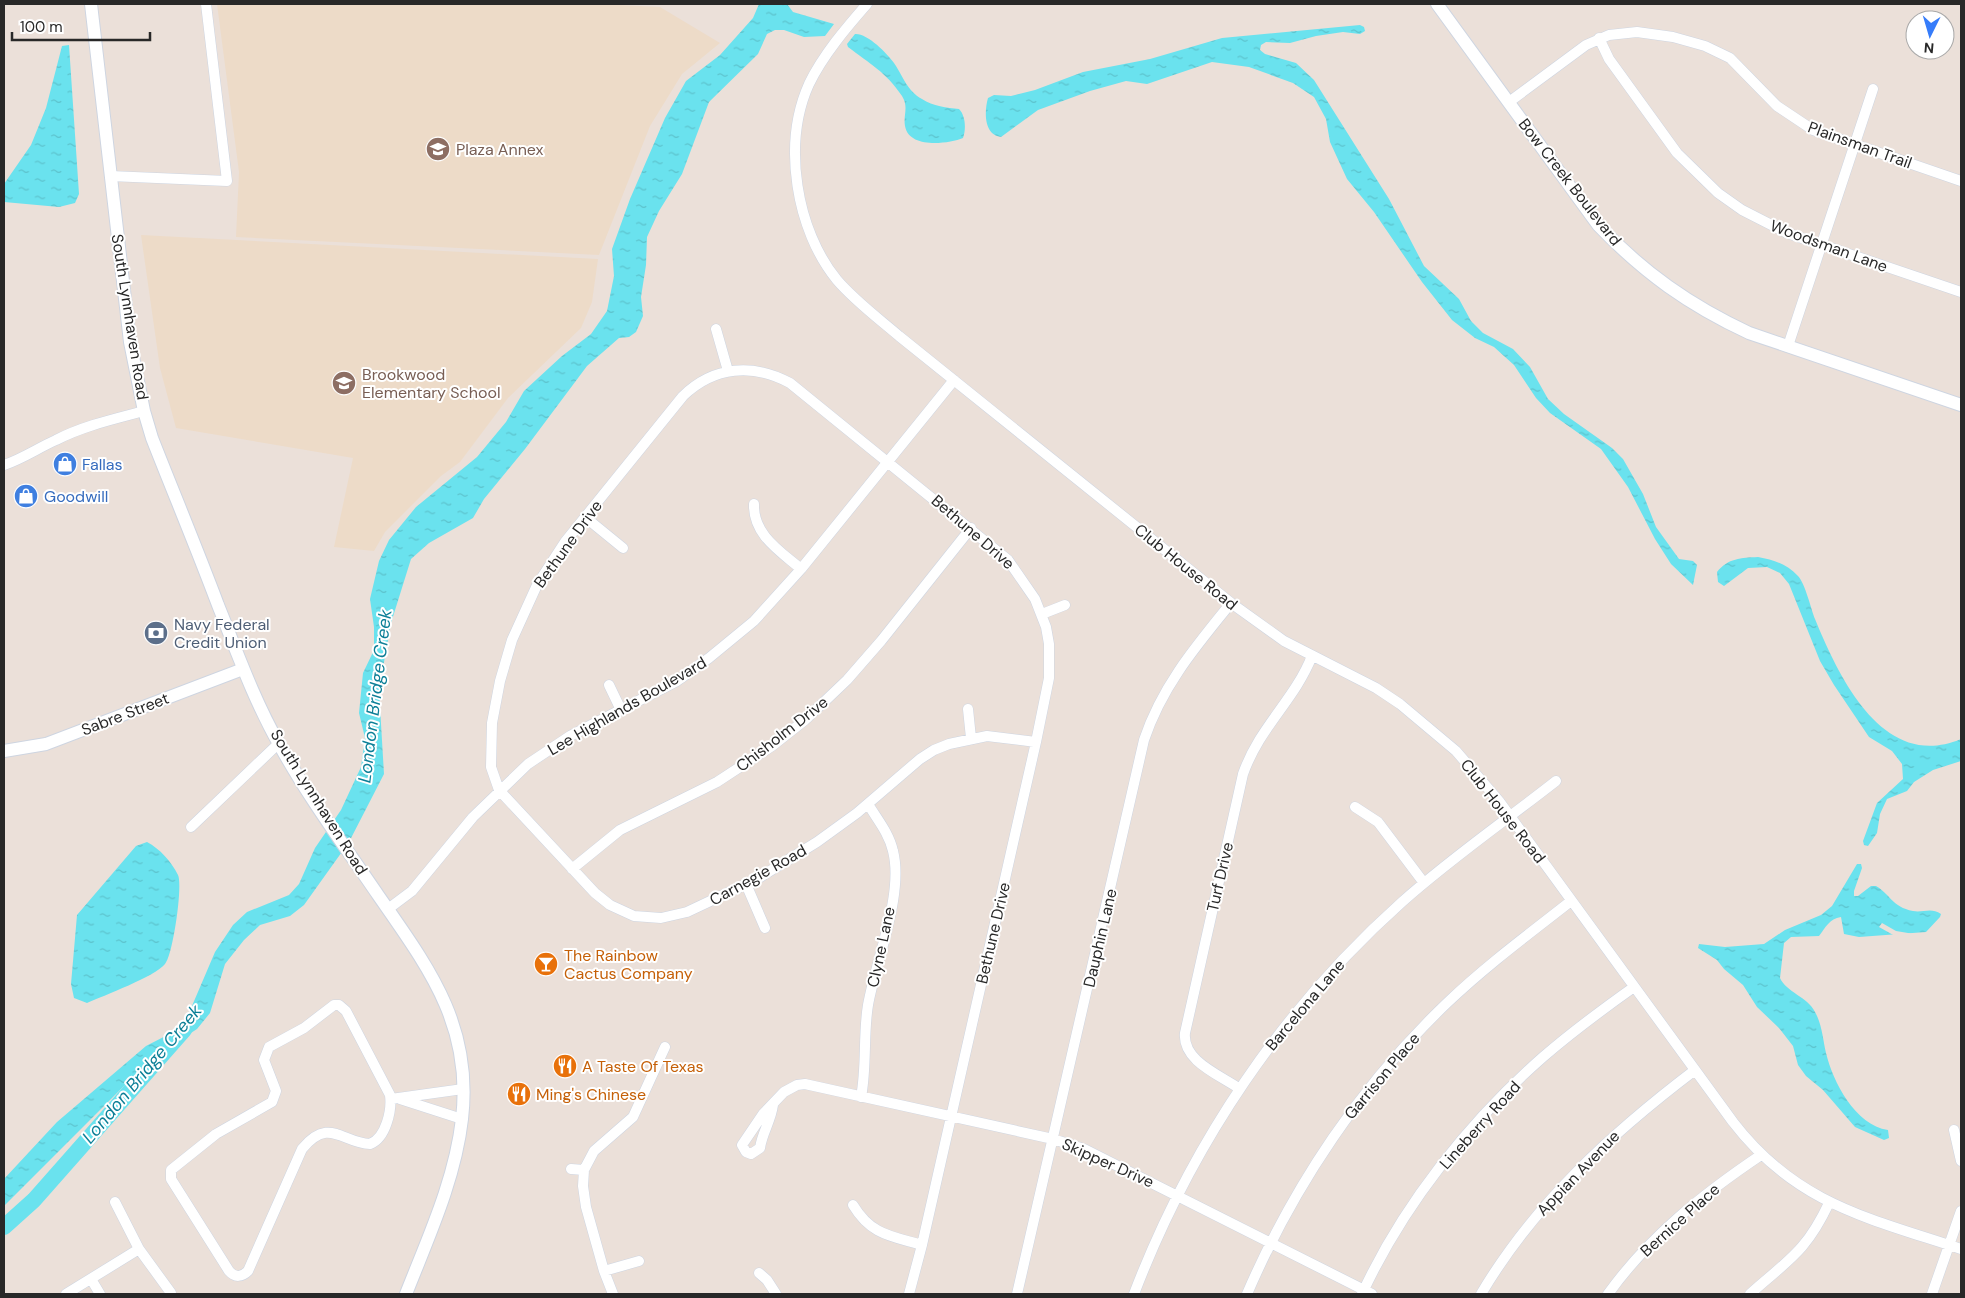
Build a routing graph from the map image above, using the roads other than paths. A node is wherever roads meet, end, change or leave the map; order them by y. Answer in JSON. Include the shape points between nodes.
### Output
{"nodes":[{"id":1,"x":91,"y":4,"type":"edge"},
{"id":2,"x":206,"y":4,"type":"edge"},
{"id":3,"x":867,"y":4,"type":"edge"},
{"id":4,"x":1437,"y":4,"type":"edge"},
{"id":5,"x":1599,"y":38,"type":"junction"},
{"id":6,"x":1873,"y":89,"type":"dead end"},
{"id":7,"x":1509,"y":102,"type":"junction"},
{"id":8,"x":1854,"y":146,"type":"junction"},
{"id":9,"x":110,"y":176,"type":"junction"},
{"id":10,"x":1961,"y":181,"type":"edge"},
{"id":11,"x":1821,"y":245,"type":"junction"},
{"id":12,"x":1961,"y":292,"type":"edge"},
{"id":13,"x":716,"y":329,"type":"dead end"},
{"id":14,"x":1788,"y":346,"type":"junction"},
{"id":15,"x":728,"y":371,"type":"junction"},
{"id":16,"x":954,"y":380,"type":"junction"},
{"id":17,"x":1961,"y":405,"type":"edge"},
{"id":18,"x":144,"y":411,"type":"junction"},
{"id":19,"x":888,"y":462,"type":"junction"},
{"id":20,"x":4,"y":465,"type":"edge"},
{"id":21,"x":754,"y":504,"type":"dead end"},
{"id":22,"x":585,"y":517,"type":"junction"},
{"id":23,"x":971,"y":528,"type":"junction"},
{"id":24,"x":623,"y":548,"type":"dead end"},
{"id":25,"x":801,"y":569,"type":"junction"},
{"id":26,"x":1231,"y":603,"type":"junction"},
{"id":27,"x":1065,"y":605,"type":"dead end"},
{"id":28,"x":1042,"y":614,"type":"junction"},
{"id":29,"x":1312,"y":656,"type":"junction"},
{"id":30,"x":243,"y":669,"type":"junction"},
{"id":31,"x":609,"y":685,"type":"dead end"},
{"id":32,"x":621,"y":710,"type":"junction"},
{"id":33,"x":968,"y":710,"type":"dead end"},
{"id":34,"x":971,"y":738,"type":"junction"},
{"id":35,"x":1036,"y":742,"type":"junction"},
{"id":36,"x":278,"y":744,"type":"junction"},
{"id":37,"x":4,"y":751,"type":"edge"},
{"id":38,"x":1556,"y":781,"type":"dead end"},
{"id":39,"x":499,"y":790,"type":"junction"},
{"id":40,"x":868,"y":804,"type":"junction"},
{"id":41,"x":1356,"y":807,"type":"dead end"},
{"id":42,"x":1510,"y":817,"type":"junction"},
{"id":43,"x":191,"y":827,"type":"dead end"},
{"id":44,"x":572,"y":869,"type":"junction"},
{"id":45,"x":1424,"y":882,"type":"junction"},
{"id":46,"x":746,"y":884,"type":"junction"},
{"id":47,"x":1571,"y":901,"type":"junction"},
{"id":48,"x":388,"y":909,"type":"junction"},
{"id":49,"x":765,"y":928,"type":"dead end"},
{"id":50,"x":1634,"y":987,"type":"junction"},
{"id":51,"x":665,"y":1047,"type":"dead end"},
{"id":52,"x":1695,"y":1070,"type":"junction"},
{"id":53,"x":463,"y":1089,"type":"junction"},
{"id":54,"x":1240,"y":1089,"type":"junction"},
{"id":55,"x":861,"y":1096,"type":"junction"},
{"id":56,"x":394,"y":1099,"type":"junction"},
{"id":57,"x":773,"y":1105,"type":"dead end"},
{"id":58,"x":950,"y":1117,"type":"junction"},
{"id":59,"x":462,"y":1119,"type":"junction"},
{"id":60,"x":1954,"y":1130,"type":"dead end"},
{"id":61,"x":1053,"y":1139,"type":"junction"},
{"id":62,"x":1760,"y":1154,"type":"junction"},
{"id":63,"x":1961,"y":1161,"type":"edge"},
{"id":64,"x":571,"y":1169,"type":"dead end"},
{"id":65,"x":584,"y":1170,"type":"junction"},
{"id":66,"x":1177,"y":1195,"type":"junction"},
{"id":67,"x":115,"y":1202,"type":"dead end"},
{"id":68,"x":1829,"y":1203,"type":"junction"},
{"id":69,"x":853,"y":1205,"type":"dead end"},
{"id":70,"x":1961,"y":1211,"type":"edge"},
{"id":71,"x":1271,"y":1243,"type":"junction"},
{"id":72,"x":922,"y":1245,"type":"junction"},
{"id":73,"x":1948,"y":1245,"type":"junction"},
{"id":74,"x":139,"y":1249,"type":"junction"},
{"id":75,"x":1961,"y":1249,"type":"edge"},
{"id":76,"x":639,"y":1261,"type":"dead end"},
{"id":77,"x":604,"y":1271,"type":"junction"},
{"id":78,"x":759,"y":1273,"type":"dead end"},
{"id":79,"x":91,"y":1279,"type":"junction"},
{"id":80,"x":171,"y":1293,"type":"edge"},
{"id":81,"x":1366,"y":1293,"type":"edge"},
{"id":82,"x":66,"y":1294,"type":"edge"},
{"id":83,"x":100,"y":1294,"type":"edge"},
{"id":84,"x":406,"y":1294,"type":"edge"},
{"id":85,"x":613,"y":1294,"type":"edge"},
{"id":86,"x":776,"y":1294,"type":"edge"},
{"id":87,"x":909,"y":1294,"type":"edge"},
{"id":88,"x":1017,"y":1294,"type":"edge"},
{"id":89,"x":1134,"y":1294,"type":"edge"},
{"id":90,"x":1247,"y":1294,"type":"edge"},
{"id":91,"x":1482,"y":1294,"type":"edge"},
{"id":92,"x":1608,"y":1294,"type":"edge"},
{"id":93,"x":1750,"y":1294,"type":"edge"},
{"id":94,"x":1932,"y":1294,"type":"edge"}],
"edges":[{"from":1,"to":9,"type":"street","name":"South Lynnhaven Road"},
{"from":2,"to":9,"type":"street","via":[[227,182]]},
{"from":3,"to":16,"type":"street","name":"Club House Road","via":[[838,39],[809,85],[795,151],[797,181],[806,222],[825,263],[848,292]]},
{"from":4,"to":7,"type":"street","name":"Bow Creek Boulevard"},
{"from":5,"to":7,"type":"street","name":"Plainsman Trail"},
{"from":5,"to":8,"type":"street","name":"Plainsman Trail","via":[[1637,32],[1705,46],[1730,58],[1794,119]]},
{"from":5,"to":11,"type":"street","name":"Woodsman Lane","via":[[1609,59],[1662,135],[1697,174],[1742,210],[1787,233]]},
{"from":6,"to":8,"type":"street"},
{"from":7,"to":14,"type":"street","name":"Bow Creek Boulevard","via":[[1598,225],[1643,269],[1720,319]]},
{"from":8,"to":10,"type":"street","name":"Plainsman Trail"},
{"from":8,"to":11,"type":"street"},
{"from":9,"to":18,"type":"street","name":"South Lynnhaven Road","via":[[130,342]]},
{"from":11,"to":12,"type":"street","name":"Woodsman Lane"},
{"from":11,"to":14,"type":"street"},
{"from":13,"to":15,"type":"street"},
{"from":14,"to":17,"type":"street","name":"Bow Creek Boulevard"},
{"from":15,"to":19,"type":"street","name":"Bethune Drive","via":[[766,372],[790,383]]},
{"from":15,"to":22,"type":"street","name":"Bethune Drive","via":[[705,378],[684,396]]},
{"from":16,"to":19,"type":"street","name":"Lee Highlands Boulevard"},
{"from":16,"to":26,"type":"street","name":"Club House Road"},
{"from":18,"to":20,"type":"street","via":[[80,429]]},
{"from":18,"to":30,"type":"street","name":"South Lynnhaven Road"},
{"from":19,"to":23,"type":"street","name":"Bethune Drive"},
{"from":19,"to":25,"type":"street","name":"Lee Highlands Boulevard"},
{"from":21,"to":25,"type":"street","via":[[756,520],[766,539]]},
{"from":22,"to":24,"type":"street"},
{"from":22,"to":39,"type":"street","name":"Bethune Drive","via":[[537,585],[509,648],[490,746],[491,767]]},
{"from":23,"to":28,"type":"street","name":"Bethune Drive","via":[[1018,572]]},
{"from":23,"to":44,"type":"street","name":"Chisholm Drive","via":[[881,641],[847,680],[805,720],[717,782],[620,830]]},
{"from":25,"to":32,"type":"street","name":"Lee Highlands Boulevard","via":[[754,621],[709,658],[676,681]]},
{"from":26,"to":29,"type":"street","name":"Club House Road","via":[[1269,631]]},
{"from":26,"to":61,"type":"street","name":"Dauphin Lane","via":[[1174,674],[1150,724]]},
{"from":27,"to":28,"type":"street"},
{"from":28,"to":35,"type":"street","name":"Bethune Drive","via":[[1050,661]]},
{"from":29,"to":42,"type":"street","name":"Club House Road","via":[[1376,688],[1435,732],[1471,767]]},
{"from":29,"to":54,"type":"street","name":"Turf Drive","via":[[1291,695],[1257,741],[1243,774],[1185,1032],[1186,1045],[1194,1058]]},
{"from":30,"to":36,"type":"street","name":"South Lynnhaven Road"},
{"from":30,"to":37,"type":"street","name":"Sabre Street","via":[[46,744]]},
{"from":31,"to":32,"type":"street"},
{"from":32,"to":39,"type":"street","name":"Lee Highlands Boulevard","via":[[551,748]]},
{"from":33,"to":34,"type":"street"},
{"from":34,"to":35,"type":"street","name":"Carnegie Road","via":[[999,737]]},
{"from":34,"to":40,"type":"street","name":"Carnegie Road","via":[[949,744],[920,759]]},
{"from":35,"to":58,"type":"street","name":"Bethune Drive"},
{"from":36,"to":43,"type":"street"},
{"from":36,"to":48,"type":"street","name":"South Lynnhaven Road"},
{"from":38,"to":42,"type":"street","name":"Barcelona Lane"},
{"from":39,"to":44,"type":"street","name":"Carnegie Road"},
{"from":39,"to":48,"type":"street","name":"Lee Highlands Boulevard","via":[[455,837],[412,891]]},
{"from":40,"to":46,"type":"street","name":"Carnegie Road","via":[[817,842]]},
{"from":40,"to":55,"type":"street","name":"Clyne Lane","via":[[888,836],[896,878],[868,1004],[866,1067]]},
{"from":41,"to":45,"type":"street","via":[[1378,822]]},
{"from":42,"to":45,"type":"street","name":"Barcelona Lane"},
{"from":42,"to":47,"type":"street","name":"Club House Road"},
{"from":44,"to":46,"type":"street","name":"Carnegie Road","via":[[610,905],[647,918],[688,912]]},
{"from":45,"to":54,"type":"street","name":"Barcelona Lane","via":[[1322,982]]},
{"from":46,"to":49,"type":"street"},
{"from":47,"to":50,"type":"street","name":"Club House Road"},
{"from":47,"to":71,"type":"street","name":"Garrison Place","via":[[1448,1002],[1393,1060],[1334,1136]]},
{"from":48,"to":53,"type":"street","name":"South Lynnhaven Road","via":[[423,959],[449,1008],[460,1050]]},
{"from":50,"to":52,"type":"street","name":"Club House Road"},
{"from":50,"to":81,"type":"street","name":"Lineberry Road","via":[[1544,1056],[1477,1124],[1419,1198]]},
{"from":51,"to":65,"type":"street","via":[[633,1117],[594,1151]]},
{"from":52,"to":62,"type":"street","name":"Club House Road"},
{"from":52,"to":91,"type":"street","name":"Appian Avenue","via":[[1619,1131],[1559,1190],[1525,1230]]},
{"from":53,"to":56,"type":"street"},
{"from":53,"to":59,"type":"street","name":"South Lynnhaven Road"},
{"from":54,"to":66,"type":"street","name":"Barcelona Lane"},
{"from":55,"to":57,"type":"street","name":"Skipper Drive","via":[[805,1084],[784,1092]]},
{"from":55,"to":58,"type":"street","name":"Skipper Drive"},
{"from":56,"to":56,"type":"street","via":[[346,1010],[339,1005],[329,1007],[304,1028],[269,1047],[264,1060],[276,1091],[272,1102],[216,1134],[177,1163],[170,1175],[231,1273],[240,1276],[248,1271],[302,1149],[315,1137],[331,1132],[364,1144],[376,1142],[383,1134]]},
{"from":56,"to":59,"type":"street"},
{"from":58,"to":61,"type":"street","name":"Skipper Drive"},
{"from":58,"to":72,"type":"street","name":"Bethune Drive"},
{"from":59,"to":84,"type":"street","name":"South Lynnhaven Road","via":[[450,1176]]},
{"from":60,"to":63,"type":"street"},
{"from":61,"to":66,"type":"street","name":"Skipper Drive","via":[[1084,1149]]},
{"from":61,"to":88,"type":"street","name":"Dauphin Lane"},
{"from":62,"to":68,"type":"street","name":"Club House Road","via":[[1787,1177]]},
{"from":62,"to":92,"type":"street","name":"Bernice Place","via":[[1683,1213],[1639,1256]]},
{"from":64,"to":65,"type":"street"},
{"from":65,"to":77,"type":"street","via":[[586,1208]]},
{"from":66,"to":71,"type":"street","name":"Skipper Drive"},
{"from":66,"to":89,"type":"street","name":"Barcelona Lane"},
{"from":67,"to":74,"type":"street"},
{"from":68,"to":73,"type":"street","name":"Club House Road"},
{"from":68,"to":93,"type":"street","via":[[1819,1226],[1798,1254]]},
{"from":69,"to":72,"type":"street","via":[[862,1220],[876,1230]]},
{"from":70,"to":73,"type":"street"},
{"from":71,"to":81,"type":"street","name":"Skipper Drive"},
{"from":71,"to":90,"type":"street","name":"Garrison Place"},
{"from":72,"to":87,"type":"street","name":"Bethune Drive"},
{"from":73,"to":75,"type":"street","name":"Club House Road"},
{"from":73,"to":94,"type":"street"},
{"from":74,"to":79,"type":"street"},
{"from":74,"to":80,"type":"street"},
{"from":76,"to":77,"type":"street"},
{"from":77,"to":85,"type":"street"},
{"from":78,"to":86,"type":"street"},
{"from":79,"to":82,"type":"street"},
{"from":79,"to":83,"type":"street"}]}
